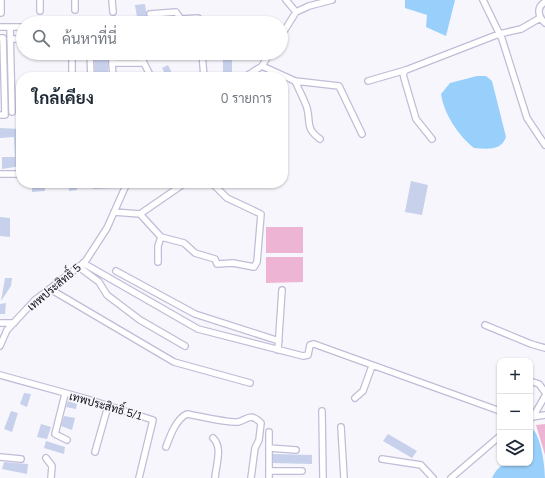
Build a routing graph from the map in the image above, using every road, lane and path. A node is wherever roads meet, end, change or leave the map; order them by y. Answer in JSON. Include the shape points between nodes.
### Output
{"nodes":[{"id":1,"x":1,"y":0,"type":"edge"},
{"id":2,"x":40,"y":0,"type":"edge"},
{"id":3,"x":75,"y":0,"type":"edge"},
{"id":4,"x":112,"y":0,"type":"edge"},
{"id":5,"x":286,"y":0,"type":"edge"},
{"id":6,"x":332,"y":0,"type":"edge"},
{"id":7,"x":484,"y":0,"type":"edge"},
{"id":8,"x":545,"y":2,"type":"edge"},
{"id":9,"x":75,"y":10,"type":"dead end"},
{"id":10,"x":40,"y":11,"type":"dead end"},
{"id":11,"x":113,"y":12,"type":"dead end"},
{"id":12,"x":296,"y":12,"type":"junction"},
{"id":13,"x":1,"y":13,"type":"dead end"},
{"id":14,"x":150,"y":14,"type":"dead end"},
{"id":15,"x":179,"y":16,"type":"edge"},
{"id":16,"x":540,"y":18,"type":"junction"},
{"id":17,"x":545,"y":23,"type":"edge"},
{"id":18,"x":288,"y":24,"type":"edge"},
{"id":19,"x":0,"y":27,"type":"edge"},
{"id":20,"x":10,"y":27,"type":"junction"},
{"id":21,"x":16,"y":27,"type":"edge"},
{"id":22,"x":499,"y":34,"type":"junction"},
{"id":23,"x":0,"y":38,"type":"edge"},
{"id":24,"x":10,"y":39,"type":"junction"},
{"id":25,"x":16,"y":39,"type":"edge"},
{"id":26,"x":72,"y":60,"type":"edge"},
{"id":27,"x":90,"y":60,"type":"edge"},
{"id":28,"x":142,"y":60,"type":"edge"},
{"id":29,"x":203,"y":60,"type":"edge"},
{"id":30,"x":266,"y":60,"type":"edge"},
{"id":31,"x":112,"y":63,"type":"joint"},
{"id":32,"x":144,"y":63,"type":"junction"},
{"id":33,"x":262,"y":66,"type":"junction"},
{"id":34,"x":406,"y":70,"type":"junction"},
{"id":35,"x":72,"y":72,"type":"edge"},
{"id":36,"x":91,"y":72,"type":"edge"},
{"id":37,"x":113,"y":72,"type":"edge"},
{"id":38,"x":148,"y":72,"type":"edge"},
{"id":39,"x":204,"y":72,"type":"edge"},
{"id":40,"x":253,"y":72,"type":"edge"},
{"id":41,"x":275,"y":72,"type":"edge"},
{"id":42,"x":288,"y":78,"type":"edge"},
{"id":43,"x":295,"y":81,"type":"junction"},
{"id":44,"x":368,"y":81,"type":"dead end"},
{"id":45,"x":12,"y":112,"type":"dead end"},
{"id":46,"x":0,"y":116,"type":"edge"},
{"id":47,"x":362,"y":134,"type":"dead end"},
{"id":48,"x":432,"y":138,"type":"dead end"},
{"id":49,"x":320,"y":140,"type":"dead end"},
{"id":50,"x":545,"y":145,"type":"edge"},
{"id":51,"x":0,"y":174,"type":"edge"},
{"id":52,"x":16,"y":174,"type":"edge"},
{"id":53,"x":125,"y":188,"type":"edge"},
{"id":54,"x":178,"y":188,"type":"edge"},
{"id":55,"x":217,"y":188,"type":"edge"},
{"id":56,"x":114,"y":212,"type":"junction"},
{"id":57,"x":140,"y":214,"type":"junction"},
{"id":58,"x":161,"y":237,"type":"junction"},
{"id":59,"x":158,"y":262,"type":"dead end"},
{"id":60,"x":81,"y":265,"type":"junction"},
{"id":61,"x":116,"y":271,"type":"dead end"},
{"id":62,"x":50,"y":289,"type":"junction"},
{"id":63,"x":282,"y":290,"type":"dead end"},
{"id":64,"x":14,"y":323,"type":"junction"},
{"id":65,"x":0,"y":324,"type":"edge"},
{"id":66,"x":485,"y":326,"type":"dead end"},
{"id":67,"x":279,"y":341,"type":"junction"},
{"id":68,"x":0,"y":346,"type":"edge"},
{"id":69,"x":185,"y":346,"type":"dead end"},
{"id":70,"x":545,"y":348,"type":"edge"},
{"id":71,"x":278,"y":350,"type":"junction"},
{"id":72,"x":372,"y":366,"type":"junction"},
{"id":73,"x":0,"y":375,"type":"edge"},
{"id":74,"x":533,"y":382,"type":"edge"},
{"id":75,"x":250,"y":383,"type":"dead end"},
{"id":76,"x":545,"y":392,"type":"edge"},
{"id":77,"x":65,"y":394,"type":"junction"},
{"id":78,"x":545,"y":396,"type":"edge"},
{"id":79,"x":355,"y":398,"type":"dead end"},
{"id":80,"x":108,"y":406,"type":"junction"},
{"id":81,"x":497,"y":410,"type":"edge"},
{"id":82,"x":322,"y":411,"type":"dead end"},
{"id":83,"x":545,"y":415,"type":"edge"},
{"id":84,"x":533,"y":416,"type":"edge"},
{"id":85,"x":533,"y":418,"type":"edge"},
{"id":86,"x":341,"y":427,"type":"dead end"},
{"id":87,"x":269,"y":432,"type":"dead end"},
{"id":88,"x":213,"y":438,"type":"dead end"},
{"id":89,"x":497,"y":439,"type":"edge"},
{"id":90,"x":67,"y":440,"type":"dead end"},
{"id":91,"x":166,"y":447,"type":"dead end"},
{"id":92,"x":269,"y":448,"type":"junction"},
{"id":93,"x":296,"y":450,"type":"dead end"},
{"id":94,"x":95,"y":452,"type":"dead end"},
{"id":95,"x":0,"y":457,"type":"edge"},
{"id":96,"x":46,"y":458,"type":"dead end"},
{"id":97,"x":382,"y":459,"type":"dead end"},
{"id":98,"x":21,"y":460,"type":"dead end"},
{"id":99,"x":269,"y":471,"type":"junction"},
{"id":100,"x":302,"y":471,"type":"dead end"},
{"id":101,"x":461,"y":471,"type":"junction"},
{"id":102,"x":51,"y":478,"type":"edge"},
{"id":103,"x":139,"y":478,"type":"edge"},
{"id":104,"x":215,"y":478,"type":"edge"},
{"id":105,"x":252,"y":478,"type":"edge"},
{"id":106,"x":269,"y":478,"type":"edge"},
{"id":107,"x":323,"y":478,"type":"edge"},
{"id":108,"x":344,"y":478,"type":"edge"},
{"id":109,"x":433,"y":478,"type":"edge"},
{"id":110,"x":451,"y":478,"type":"edge"},
{"id":111,"x":463,"y":478,"type":"edge"}],
"edges":[{"from":1,"to":13,"type":"street"},
{"from":2,"to":10,"type":"street"},
{"from":3,"to":9,"type":"street"},
{"from":4,"to":11,"type":"street"},
{"from":5,"to":12,"type":"street"},
{"from":6,"to":12,"type":"street"},
{"from":7,"to":22,"type":"street"},
{"from":8,"to":16,"type":"street","via":[[538,11]]},
{"from":12,"to":18,"type":"street"},
{"from":14,"to":15,"type":"street","via":[[176,12]]},
{"from":16,"to":17,"type":"street"},
{"from":16,"to":22,"type":"street","via":[[521,29]]},
{"from":19,"to":20,"type":"street"},
{"from":20,"to":21,"type":"street"},
{"from":20,"to":24,"type":"street"},
{"from":22,"to":34,"type":"street"},
{"from":22,"to":50,"type":"street","via":[[527,118]]},
{"from":23,"to":46,"type":"street","via":[[3,38],[5,115]]},
{"from":24,"to":25,"type":"street"},
{"from":24,"to":45,"type":"street"},
{"from":26,"to":35,"type":"street"},
{"from":27,"to":36,"type":"street"},
{"from":28,"to":32,"type":"street"},
{"from":29,"to":39,"type":"street"},
{"from":30,"to":33,"type":"street"},
{"from":31,"to":32,"type":"street"},
{"from":31,"to":37,"type":"street"},
{"from":32,"to":38,"type":"street"},
{"from":33,"to":40,"type":"street"},
{"from":33,"to":41,"type":"street"},
{"from":34,"to":44,"type":"street"},
{"from":34,"to":48,"type":"street","via":[[403,73],[404,78],[416,119]]},
{"from":42,"to":43,"type":"street"},
{"from":43,"to":47,"type":"street","via":[[338,86]]},
{"from":43,"to":49,"type":"street","via":[[306,106],[309,128]]},
{"from":51,"to":52,"type":"street"},
{"from":53,"to":56,"type":"street","name":"เทพประสิทธิ์ 5"},
{"from":54,"to":57,"type":"street"},
{"from":55,"to":58,"type":"street","via":[[227,198],[261,214],[257,266],[217,264],[215,259],[195,253],[184,243]]},
{"from":56,"to":57,"type":"street"},
{"from":56,"to":60,"type":"street","name":"เทพประสิทธิ์ 5","via":[[107,228]]},
{"from":57,"to":58,"type":"street"},
{"from":58,"to":59,"type":"street"},
{"from":60,"to":62,"type":"street","name":"เทพประสิทธิ์ 5"},
{"from":60,"to":69,"type":"street","via":[[99,282],[107,295],[140,320]]},
{"from":60,"to":71,"type":"street","via":[[198,329]]},
{"from":61,"to":67,"type":"street","via":[[195,314]]},
{"from":62,"to":64,"type":"street","name":"เทพประสิทธิ์ 5","via":[[35,300]]},
{"from":62,"to":75,"type":"street","via":[[174,362]]},
{"from":63,"to":67,"type":"street"},
{"from":64,"to":65,"type":"street"},
{"from":64,"to":68,"type":"street","name":"เทพประสิทธิ์ 5","via":[[7,330]]},
{"from":66,"to":70,"type":"street"},
{"from":67,"to":71,"type":"street"},
{"from":71,"to":72,"type":"street","via":[[306,356],[309,354],[310,345],[314,344]]},
{"from":72,"to":79,"type":"street","via":[[363,391]]},
{"from":72,"to":81,"type":"street"},
{"from":73,"to":77,"type":"street","name":"เทพประสิทธิ์ 5/1"},
{"from":74,"to":76,"type":"street","via":[[539,384]]},
{"from":77,"to":80,"type":"street","name":"เทพประสิทธิ์ 5/1"},
{"from":77,"to":90,"type":"street","via":[[55,434]]},
{"from":78,"to":84,"type":"street"},
{"from":80,"to":94,"type":"street"},
{"from":80,"to":103,"type":"street","name":"เทพประสิทธิ์ 5/1","via":[[153,420]]},
{"from":82,"to":107,"type":"street"},
{"from":83,"to":85,"type":"street"},
{"from":86,"to":108,"type":"street"},
{"from":87,"to":92,"type":"street"},
{"from":88,"to":104,"type":"street","via":[[219,448]]},
{"from":89,"to":101,"type":"street"},
{"from":91,"to":105,"type":"street","via":[[171,433],[180,419],[187,414],[236,422],[250,417],[261,423]]},
{"from":92,"to":93,"type":"street"},
{"from":92,"to":99,"type":"street"},
{"from":95,"to":98,"type":"street"},
{"from":96,"to":102,"type":"street","via":[[52,466]]},
{"from":97,"to":109,"type":"street","via":[[421,465]]},
{"from":99,"to":100,"type":"street"},
{"from":99,"to":106,"type":"street"},
{"from":101,"to":110,"type":"street"},
{"from":101,"to":111,"type":"street"}]}
